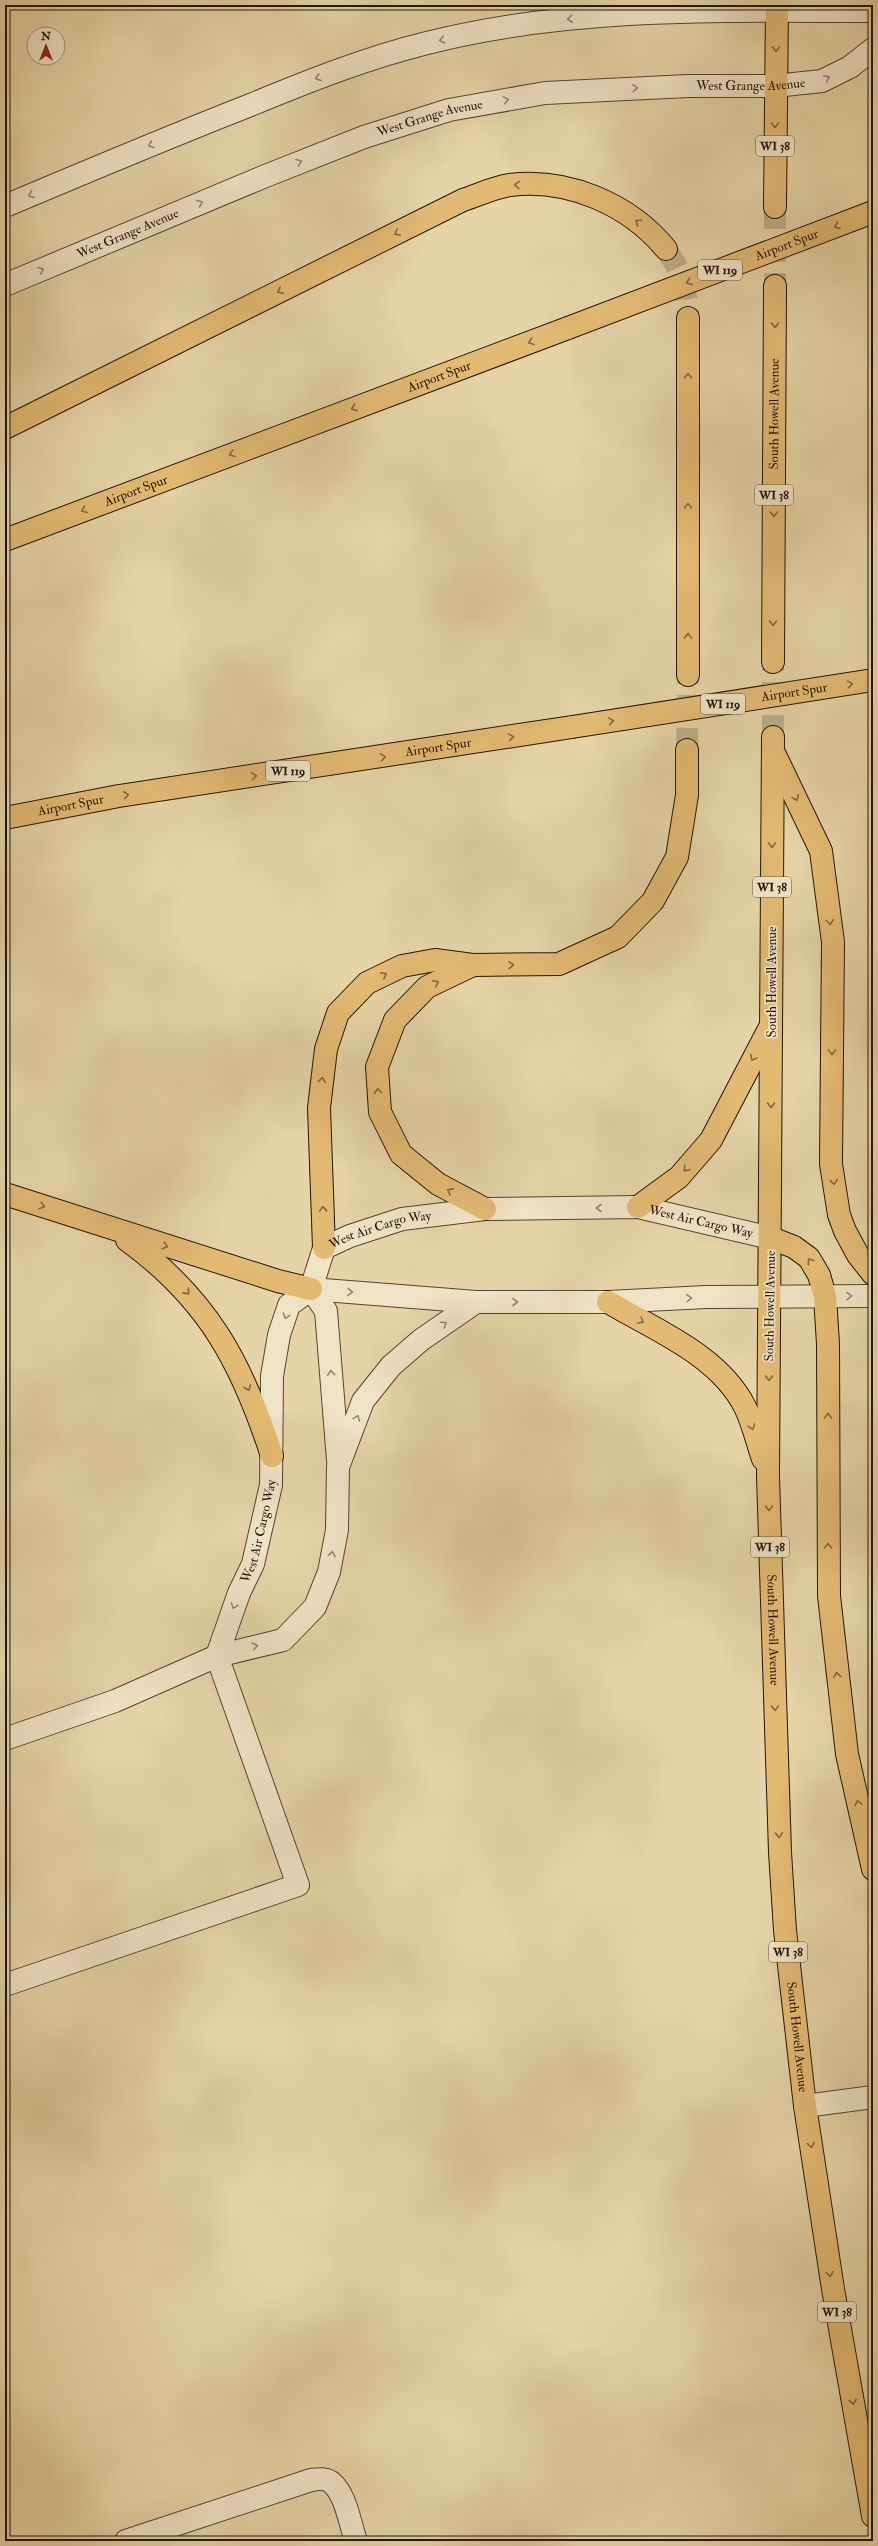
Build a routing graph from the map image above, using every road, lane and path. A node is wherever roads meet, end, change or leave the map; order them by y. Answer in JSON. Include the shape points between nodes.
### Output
{"nodes":[{"id":1,"x":777,"y":8,"type":"edge"},
{"id":2,"x":873,"y":12,"type":"edge"},
{"id":3,"x":873,"y":49,"type":"edge"},
{"id":4,"x":775,"y":86,"type":"junction"},
{"id":5,"x":5,"y":206,"type":"edge"},
{"id":6,"x":775,"y":207,"type":"tunnel mouth"},
{"id":7,"x":873,"y":212,"type":"edge"},
{"id":8,"x":666,"y":249,"type":"tunnel mouth"},
{"id":9,"x":5,"y":285,"type":"edge"},
{"id":10,"x":775,"y":286,"type":"tunnel mouth"},
{"id":11,"x":688,"y":318,"type":"tunnel mouth"},
{"id":12,"x":5,"y":428,"type":"edge"},
{"id":13,"x":5,"y":540,"type":"edge"},
{"id":14,"x":773,"y":662,"type":"tunnel mouth"},
{"id":15,"x":688,"y":675,"type":"tunnel mouth"},
{"id":16,"x":873,"y":680,"type":"edge"},
{"id":17,"x":687,"y":750,"type":"tunnel mouth"},
{"id":18,"x":5,"y":818,"type":"edge"},
{"id":19,"x":473,"y":966,"type":"junction"},
{"id":20,"x":772,"y":1024,"type":"junction"},
{"id":21,"x":5,"y":1194,"type":"edge"},
{"id":22,"x":638,"y":1208,"type":"junction"},
{"id":23,"x":485,"y":1209,"type":"junction"},
{"id":24,"x":115,"y":1230,"type":"junction"},
{"id":25,"x":770,"y":1238,"type":"junction"},
{"id":26,"x":324,"y":1248,"type":"junction"},
{"id":27,"x":873,"y":1274,"type":"edge"},
{"id":28,"x":312,"y":1289,"type":"junction"},
{"id":29,"x":825,"y":1296,"type":"junction"},
{"id":30,"x":873,"y":1296,"type":"edge"},
{"id":31,"x":769,"y":1297,"type":"junction"},
{"id":32,"x":476,"y":1302,"type":"junction"},
{"id":33,"x":608,"y":1302,"type":"junction"},
{"id":34,"x":272,"y":1456,"type":"junction"},
{"id":35,"x":338,"y":1467,"type":"junction"},
{"id":36,"x":768,"y":1476,"type":"junction"},
{"id":37,"x":217,"y":1656,"type":"junction"},
{"id":38,"x":5,"y":1739,"type":"edge"},
{"id":39,"x":873,"y":1869,"type":"edge"},
{"id":40,"x":5,"y":1985,"type":"edge"},
{"id":41,"x":873,"y":2097,"type":"edge"},
{"id":42,"x":805,"y":2106,"type":"junction"},
{"id":43,"x":873,"y":2516,"type":"edge"},
{"id":44,"x":126,"y":2541,"type":"edge"},
{"id":45,"x":356,"y":2541,"type":"edge"}],
"edges":[{"from":1,"to":2,"type":"street"},
{"from":1,"to":4,"type":"main road","number":"WI 38","one_way":true},
{"from":1,"to":5,"type":"street","one_way":true,"via":[[596,15],[500,28],[426,43],[317,78]]},
{"from":4,"to":3,"type":"street","name":"West Grange Avenue","one_way":true,"via":[[822,81],[850,66]]},
{"from":4,"to":6,"type":"main road","number":"WI 38","one_way":true},
{"from":9,"to":4,"type":"street","name":"West Grange Avenue","one_way":true,"via":[[270,174],[364,137],[449,110],[545,93],[688,86]]},
{"from":7,"to":13,"type":"main road","name":"Airport Spur","number":"WI 119","one_way":true,"bridge":true},
{"from":8,"to":12,"type":"main road","one_way":true,"via":[[639,223],[606,202],[561,186],[510,185],[463,200]]},
{"from":10,"to":14,"type":"main road","name":"South Howell Avenue","number":"WI 38","one_way":true},
{"from":15,"to":11,"type":"main road","one_way":true},
{"from":18,"to":16,"type":"main road","name":"Airport Spur","number":"WI 119","one_way":true,"bridge":true,"via":[[119,796]]},
{"from":19,"to":17,"type":"main road","one_way":true,"via":[[559,964],[618,937],[653,901],[677,857],[687,795]]},
{"from":23,"to":19,"type":"main road","one_way":true,"via":[[438,1184],[401,1154],[380,1112],[377,1067],[395,1020],[427,987]]},
{"from":26,"to":19,"type":"main road","one_way":true,"via":[[320,1108],[326,1049],[338,1013],[367,983],[402,966],[435,960]]},
{"from":20,"to":22,"type":"main road","one_way":true,"via":[[711,1140],[679,1177]]},
{"from":20,"to":25,"type":"main road","name":"South Howell Avenue","number":"WI 38","one_way":true},
{"from":20,"to":27,"type":"main road","name":"South Howell Avenue","number":"WI 38","via":[[773,744],[821,852],[833,942],[831,1164],[839,1214],[845,1230],[858,1255]]},
{"from":21,"to":24,"type":"main road","one_way":true},
{"from":22,"to":23,"type":"street","name":"West Air Cargo Way","one_way":true},
{"from":22,"to":25,"type":"street","name":"West Air Cargo Way"},
{"from":23,"to":26,"type":"street","name":"West Air Cargo Way","via":[[402,1219],[350,1236]]},
{"from":24,"to":28,"type":"main road","one_way":true,"via":[[278,1281]]},
{"from":24,"to":34,"type":"main road","one_way":true,"via":[[176,1281],[212,1323],[246,1383]]},
{"from":29,"to":25,"type":"main road","one_way":true,"via":[[819,1275],[809,1258],[794,1246]]},
{"from":25,"to":31,"type":"main road","name":"South Howell Avenue","number":"WI 38"},
{"from":26,"to":28,"type":"street","name":"West Air Cargo Way"},
{"from":28,"to":32,"type":"street","one_way":true},
{"from":28,"to":34,"type":"street","name":"West Air Cargo Way","one_way":true,"via":[[289,1305],[279,1335],[272,1376]]},
{"from":35,"to":28,"type":"street","one_way":true,"via":[[326,1311]]},
{"from":29,"to":30,"type":"street","one_way":true},
{"from":29,"to":31,"type":"street"},
{"from":39,"to":29,"type":"main road","one_way":true,"via":[[847,1754],[829,1596],[828,1344]]},
{"from":33,"to":31,"type":"street","one_way":true},
{"from":31,"to":36,"type":"main road","name":"South Howell Avenue","number":"WI 38","one_way":true},
{"from":32,"to":33,"type":"street","one_way":true},
{"from":35,"to":32,"type":"street","one_way":true,"via":[[363,1401],[391,1366],[421,1340]]},
{"from":33,"to":36,"type":"main road","one_way":true,"via":[[694,1352],[726,1379],[745,1407]]},
{"from":34,"to":37,"type":"street","name":"West Air Cargo Way","one_way":true,"via":[[270,1485],[253,1564],[239,1593]]},
{"from":37,"to":35,"type":"street","one_way":true,"via":[[283,1640],[315,1607],[329,1572],[337,1530]]},
{"from":36,"to":42,"type":"main road","name":"South Howell Avenue","number":"WI 38","one_way":true,"via":[[780,1852],[785,1930]]},
{"from":37,"to":38,"type":"street","via":[[115,1701]]},
{"from":37,"to":40,"type":"street","via":[[298,1886]]},
{"from":41,"to":42,"type":"street"},
{"from":42,"to":43,"type":"main road","name":"South Howell Avenue","number":"WI 38","one_way":true,"via":[[833,2290]]},
{"from":44,"to":45,"type":"street","via":[[312,2480],[322,2479],[332,2482],[341,2495]]}]}
